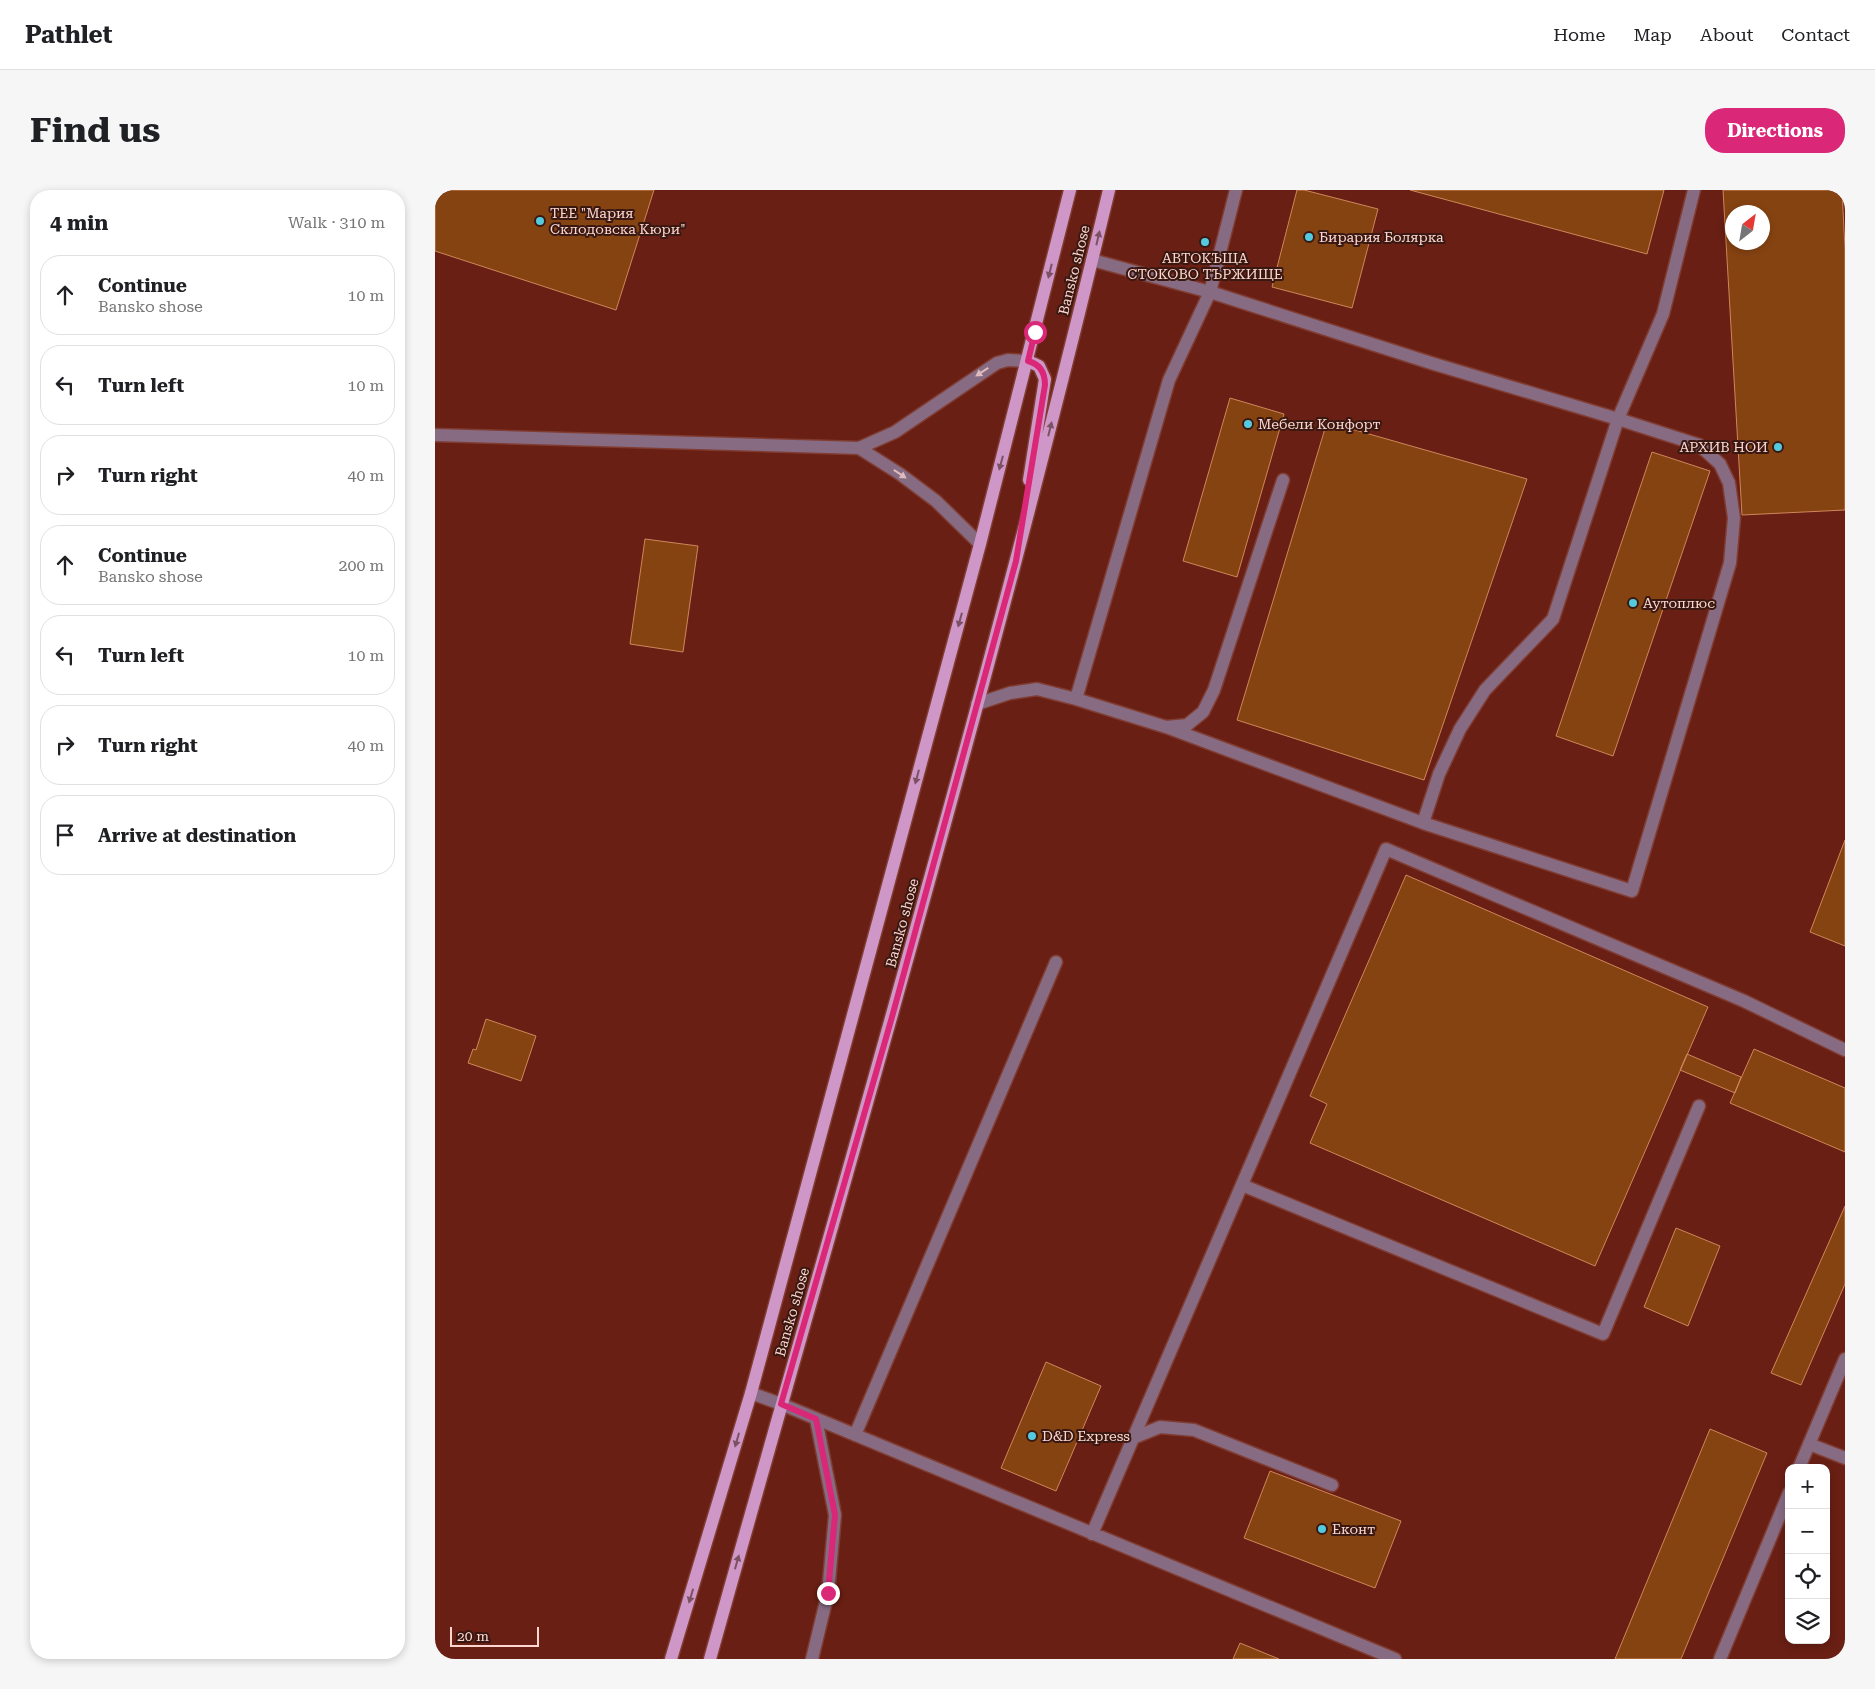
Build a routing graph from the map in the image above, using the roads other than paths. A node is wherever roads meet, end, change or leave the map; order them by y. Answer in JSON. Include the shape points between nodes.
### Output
{"nodes":[{"id":1,"x":1070,"y":190,"type":"edge"},
{"id":2,"x":1109,"y":190,"type":"edge"},
{"id":3,"x":1236,"y":190,"type":"edge"},
{"id":4,"x":1694,"y":190,"type":"edge"},
{"id":5,"x":1092,"y":260,"type":"junction"},
{"id":6,"x":1210,"y":292,"type":"junction"},
{"id":7,"x":1028,"y":361,"type":"junction"},
{"id":8,"x":1618,"y":419,"type":"junction"},
{"id":9,"x":435,"y":435,"type":"edge"},
{"id":10,"x":859,"y":448,"type":"junction"},
{"id":11,"x":1283,"y":480,"type":"dead end"},
{"id":12,"x":980,"y":544,"type":"junction"},
{"id":13,"x":1016,"y":561,"type":"junction"},
{"id":14,"x":1076,"y":699,"type":"junction"},
{"id":15,"x":977,"y":704,"type":"junction"},
{"id":16,"x":1167,"y":727,"type":"junction"},
{"id":17,"x":1423,"y":823,"type":"junction"},
{"id":18,"x":1056,"y":962,"type":"dead end"},
{"id":19,"x":1845,"y":1050,"type":"edge"},
{"id":20,"x":1699,"y":1106,"type":"dead end"},
{"id":21,"x":1242,"y":1185,"type":"junction"},
{"id":22,"x":1845,"y":1359,"type":"edge"},
{"id":23,"x":751,"y":1393,"type":"junction"},
{"id":24,"x":781,"y":1404,"type":"junction"},
{"id":25,"x":816,"y":1419,"type":"junction"},
{"id":26,"x":855,"y":1435,"type":"junction"},
{"id":27,"x":1133,"y":1438,"type":"junction"},
{"id":28,"x":1809,"y":1444,"type":"junction"},
{"id":29,"x":1845,"y":1458,"type":"edge"},
{"id":30,"x":1801,"y":1464,"type":"edge"},
{"id":31,"x":1332,"y":1485,"type":"dead end"},
{"id":32,"x":1785,"y":1503,"type":"edge"},
{"id":33,"x":1092,"y":1534,"type":"junction"},
{"id":34,"x":671,"y":1659,"type":"edge"},
{"id":35,"x":710,"y":1659,"type":"edge"},
{"id":36,"x":812,"y":1659,"type":"edge"},
{"id":37,"x":1395,"y":1659,"type":"edge"},
{"id":38,"x":1720,"y":1659,"type":"edge"}],
"edges":[{"from":1,"to":7,"type":"main road","name":"Bansko shose","one_way":true},
{"from":5,"to":2,"type":"main road","name":"Bansko shose","one_way":true},
{"from":3,"to":6,"type":"street"},
{"from":4,"to":8,"type":"street","via":[[1663,314]]},
{"from":5,"to":6,"type":"street"},
{"from":13,"to":5,"type":"main road","name":"Bansko shose","one_way":true},
{"from":6,"to":8,"type":"street"},
{"from":6,"to":14,"type":"street","via":[[1169,380]]},
{"from":7,"to":10,"type":"street","one_way":true,"via":[[997,363],[895,432]]},
{"from":7,"to":12,"type":"main road","name":"Bansko shose","one_way":true},
{"from":7,"to":13,"type":"main road","via":[[1042,369],[1045,385]]},
{"from":8,"to":17,"type":"street","via":[[1553,619],[1485,690],[1460,728],[1439,774]]},
{"from":8,"to":17,"type":"street","via":[[1699,445],[1720,464],[1729,483],[1734,518],[1730,563],[1632,891]]},
{"from":9,"to":10,"type":"street"},
{"from":10,"to":12,"type":"street","one_way":true,"via":[[937,501]]},
{"from":11,"to":16,"type":"street","via":[[1215,690],[1203,712],[1187,725]]},
{"from":12,"to":23,"type":"main road","name":"Bansko shose","one_way":true},
{"from":13,"to":15,"type":"main road","name":"Bansko shose"},
{"from":14,"to":15,"type":"street","via":[[1037,689],[1010,693]]},
{"from":14,"to":16,"type":"street"},
{"from":15,"to":24,"type":"main road","name":"Bansko shose","via":[[892,1017]]},
{"from":16,"to":17,"type":"street"},
{"from":18,"to":26,"type":"street"},
{"from":19,"to":21,"type":"street","via":[[1735,997],[1386,849]]},
{"from":20,"to":21,"type":"street","via":[[1603,1334]]},
{"from":21,"to":27,"type":"street"},
{"from":22,"to":28,"type":"street"},
{"from":23,"to":24,"type":"street"},
{"from":23,"to":34,"type":"main road","name":"Bansko shose","one_way":true},
{"from":24,"to":25,"type":"street"},
{"from":35,"to":24,"type":"main road","name":"Bansko shose","one_way":true},
{"from":25,"to":26,"type":"street"},
{"from":25,"to":36,"type":"street","via":[[835,1515],[828,1593]]},
{"from":26,"to":33,"type":"street"},
{"from":27,"to":31,"type":"street","via":[[1159,1427],[1194,1430]]},
{"from":27,"to":33,"type":"street"},
{"from":28,"to":29,"type":"street"},
{"from":28,"to":30,"type":"street"},
{"from":32,"to":38,"type":"street"},
{"from":33,"to":37,"type":"street"}]}
